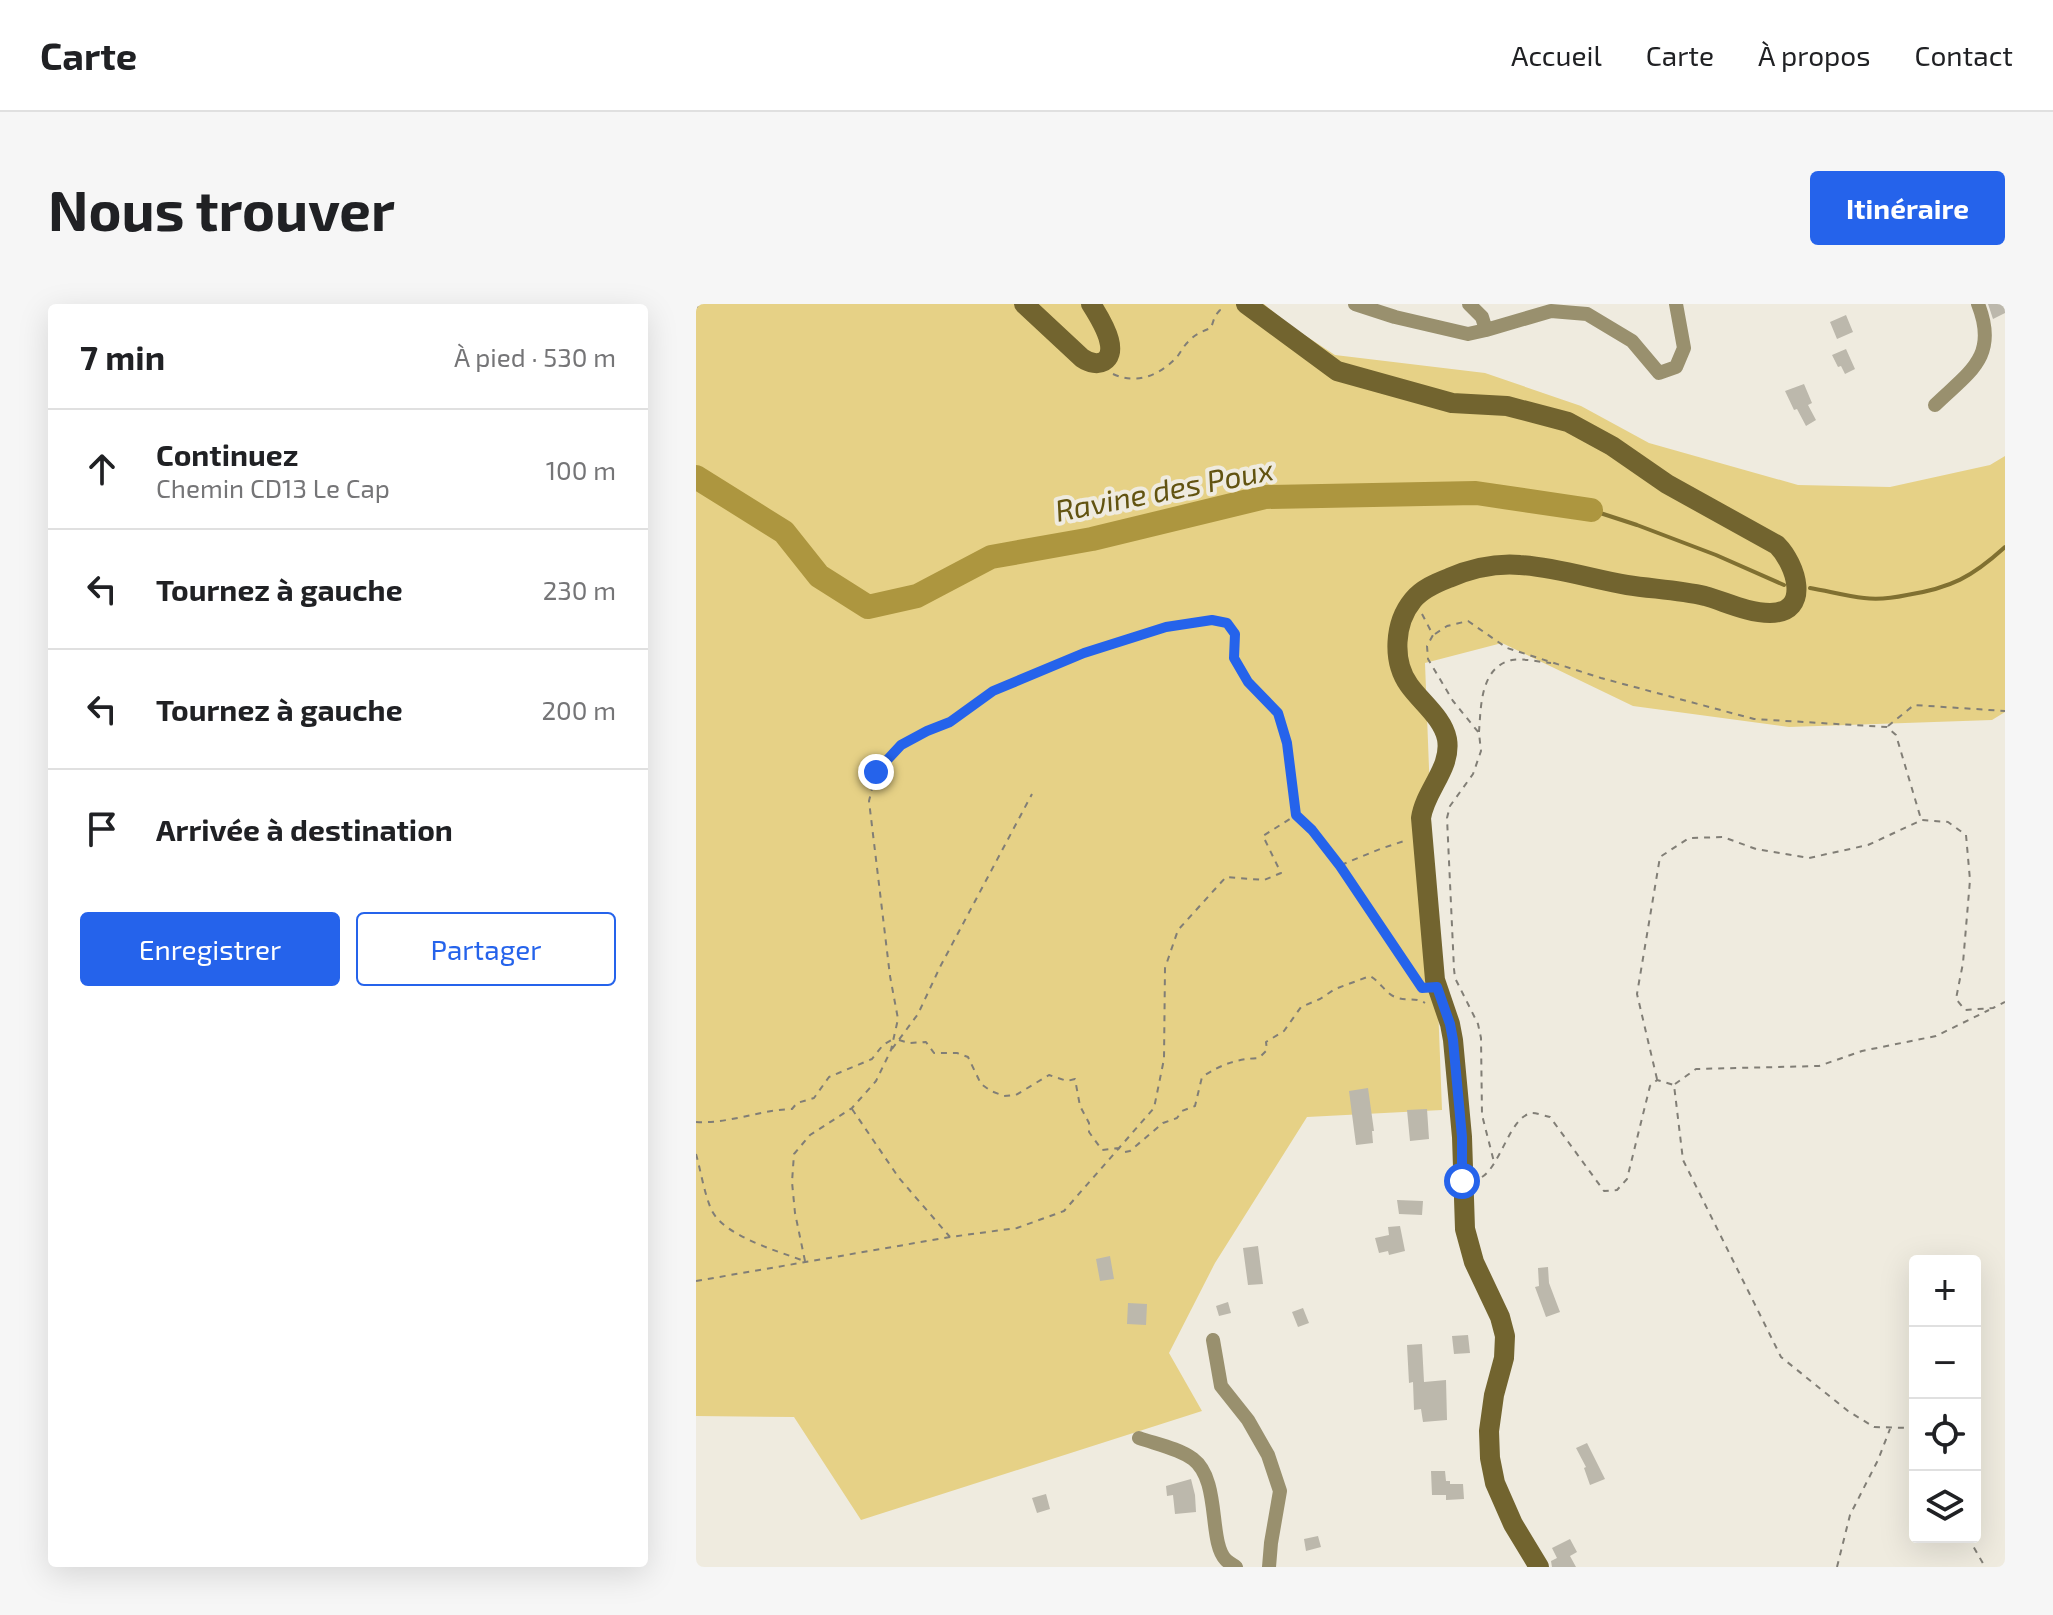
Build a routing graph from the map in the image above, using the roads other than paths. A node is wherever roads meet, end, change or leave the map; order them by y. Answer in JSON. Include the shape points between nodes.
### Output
{"nodes":[{"id":1,"x":1024,"y":304,"type":"edge"},
{"id":2,"x":1091,"y":304,"type":"edge"},
{"id":3,"x":1246,"y":304,"type":"edge"},
{"id":4,"x":1355,"y":304,"type":"edge"},
{"id":5,"x":1469,"y":304,"type":"edge"},
{"id":6,"x":1676,"y":304,"type":"edge"},
{"id":7,"x":1978,"y":304,"type":"edge"},
{"id":8,"x":1486,"y":330,"type":"junction"},
{"id":9,"x":1935,"y":405,"type":"dead end"},
{"id":10,"x":1213,"y":1340,"type":"dead end"},
{"id":11,"x":1139,"y":1438,"type":"dead end"},
{"id":12,"x":1236,"y":1567,"type":"edge"},
{"id":13,"x":1269,"y":1567,"type":"edge"},
{"id":14,"x":1539,"y":1567,"type":"edge"}],
"edges":[{"from":1,"to":2,"type":"main road","via":[[1082,358],[1099,364],[1110,351],[1109,340]]},
{"from":3,"to":14,"type":"main road","via":[[1337,371],[1452,403],[1507,406],[1568,422],[1777,545],[1789,560],[1796,583],[1794,602],[1787,610],[1769,613],[1675,590],[1497,565],[1432,585],[1414,599],[1400,622],[1401,668],[1444,727],[1448,750],[1421,818],[1437,987],[1450,1024],[1465,1229],[1505,1336],[1489,1431],[1490,1458],[1513,1524]]},
{"from":4,"to":8,"type":"street","via":[[1468,334]]},
{"from":5,"to":8,"type":"street"},
{"from":6,"to":8,"type":"street","via":[[1684,348],[1676,367],[1659,373],[1632,341],[1587,314],[1551,311]]},
{"from":7,"to":9,"type":"street","via":[[1985,320],[1983,350],[1973,369]]},
{"from":10,"to":13,"type":"street","via":[[1221,1386],[1268,1455],[1280,1491]]},
{"from":11,"to":12,"type":"street","via":[[1196,1461],[1214,1505],[1218,1544],[1224,1559]]}]}
